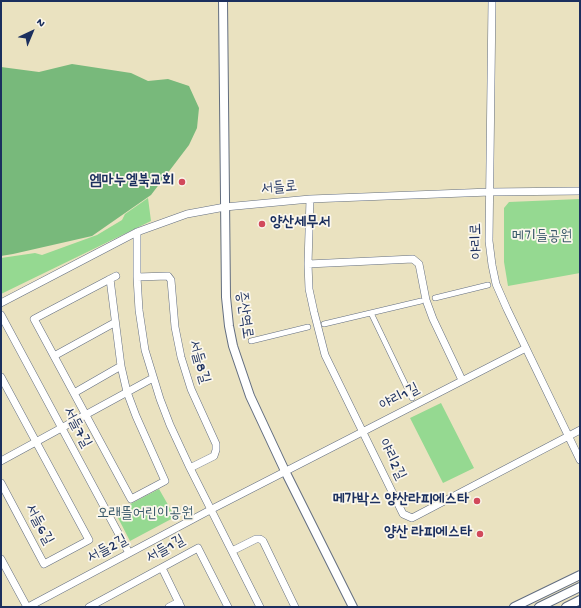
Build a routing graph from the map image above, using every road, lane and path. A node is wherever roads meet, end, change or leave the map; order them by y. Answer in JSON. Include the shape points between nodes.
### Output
{"nodes":[{"id":1,"x":223,"y":1,"type":"edge"},
{"id":2,"x":492,"y":1,"type":"edge"},
{"id":3,"x":580,"y":191,"type":"edge"},
{"id":4,"x":490,"y":192,"type":"junction"},
{"id":5,"x":310,"y":199,"type":"junction"},
{"id":6,"x":225,"y":207,"type":"junction"},
{"id":7,"x":137,"y":232,"type":"junction"},
{"id":8,"x":308,"y":264,"type":"junction"},
{"id":9,"x":137,"y":277,"type":"junction"},
{"id":10,"x":488,"y":286,"type":"dead end"},
{"id":11,"x":435,"y":298,"type":"dead end"},
{"id":12,"x":421,"y":301,"type":"dead end"},
{"id":13,"x":1,"y":304,"type":"edge"},
{"id":14,"x":371,"y":312,"type":"junction"},
{"id":15,"x":1,"y":315,"type":"edge"},
{"id":16,"x":114,"y":323,"type":"junction"},
{"id":17,"x":324,"y":324,"type":"dead end"},
{"id":18,"x":308,"y":327,"type":"dead end"},
{"id":19,"x":251,"y":342,"type":"dead end"},
{"id":20,"x":526,"y":348,"type":"junction"},
{"id":21,"x":54,"y":356,"type":"junction"},
{"id":22,"x":121,"y":366,"type":"junction"},
{"id":23,"x":1,"y":377,"type":"edge"},
{"id":24,"x":153,"y":378,"type":"junction"},
{"id":25,"x":462,"y":380,"type":"junction"},
{"id":26,"x":128,"y":392,"type":"junction"},
{"id":27,"x":74,"y":393,"type":"junction"},
{"id":28,"x":412,"y":398,"type":"dead end"},
{"id":29,"x":85,"y":415,"type":"junction"},
{"id":30,"x":62,"y":428,"type":"junction"},
{"id":31,"x":580,"y":430,"type":"edge"},
{"id":32,"x":362,"y":432,"type":"junction"},
{"id":33,"x":568,"y":436,"type":"junction"},
{"id":34,"x":36,"y":442,"type":"junction"},
{"id":35,"x":580,"y":460,"type":"edge"},
{"id":36,"x":1,"y":461,"type":"edge"},
{"id":37,"x":190,"y":468,"type":"junction"},
{"id":38,"x":285,"y":471,"type":"junction"},
{"id":39,"x":1,"y":483,"type":"edge"},
{"id":40,"x":212,"y":509,"type":"junction"},
{"id":41,"x":232,"y":551,"type":"junction"},
{"id":42,"x":129,"y":554,"type":"junction"},
{"id":43,"x":1,"y":559,"type":"edge"},
{"id":44,"x":162,"y":568,"type":"junction"},
{"id":45,"x":580,"y":575,"type":"edge"},
{"id":46,"x":580,"y":587,"type":"edge"},
{"id":47,"x":580,"y":600,"type":"edge"},
{"id":48,"x":180,"y":604,"type":"edge"},
{"id":49,"x":257,"y":606,"type":"edge"},
{"id":50,"x":27,"y":607,"type":"edge"},
{"id":51,"x":89,"y":607,"type":"edge"},
{"id":52,"x":169,"y":607,"type":"edge"},
{"id":53,"x":228,"y":607,"type":"edge"},
{"id":54,"x":295,"y":607,"type":"edge"},
{"id":55,"x":353,"y":607,"type":"edge"},
{"id":56,"x":514,"y":607,"type":"edge"},
{"id":57,"x":539,"y":607,"type":"edge"},
{"id":58,"x":566,"y":607,"type":"edge"}],
"edges":[{"from":1,"to":6,"type":"street","name":"증산역로"},
{"from":2,"to":4,"type":"street","name":"야리로"},
{"from":3,"to":4,"type":"street","name":"서들로"},
{"from":4,"to":5,"type":"street","name":"서들로"},
{"from":4,"to":20,"type":"street","name":"야리로","via":[[489,242],[496,284]]},
{"from":5,"to":6,"type":"street","name":"서들로"},
{"from":5,"to":8,"type":"street","name":"야리2길"},
{"from":6,"to":7,"type":"street","name":"서들로","via":[[187,214]]},
{"from":6,"to":38,"type":"street","name":"증산역로","via":[[226,297],[233,346],[250,396]]},
{"from":7,"to":9,"type":"street"},
{"from":7,"to":13,"type":"street","name":"서들로"},
{"from":8,"to":25,"type":"street","via":[[412,259],[419,264],[426,300],[433,319]]},
{"from":8,"to":32,"type":"street","name":"야리2길","via":[[311,296],[325,354]]},
{"from":9,"to":24,"type":"street","via":[[145,350]]},
{"from":9,"to":37,"type":"street","name":"서들8길","via":[[168,276],[171,280],[175,327],[181,357],[191,389],[216,444],[214,456]]},
{"from":10,"to":11,"type":"street"},
{"from":12,"to":14,"type":"street"},
{"from":14,"to":17,"type":"street"},
{"from":14,"to":28,"type":"street"},
{"from":15,"to":30,"type":"street","name":"서들7길"},
{"from":16,"to":21,"type":"street"},
{"from":16,"to":21,"type":"street","via":[[113,277],[34,319]]},
{"from":16,"to":22,"type":"street"},
{"from":18,"to":19,"type":"street"},
{"from":20,"to":25,"type":"street","name":"야리1길"},
{"from":20,"to":33,"type":"street","name":"야리로"},
{"from":21,"to":27,"type":"street"},
{"from":22,"to":26,"type":"street"},
{"from":22,"to":27,"type":"street"},
{"from":23,"to":34,"type":"street","name":"서들6길"},
{"from":24,"to":26,"type":"street"},
{"from":24,"to":37,"type":"street","via":[[170,425]]},
{"from":25,"to":32,"type":"street","name":"야리1길"},
{"from":26,"to":29,"type":"street"},
{"from":26,"to":29,"type":"street","via":[[136,416],[166,481],[131,499]]},
{"from":27,"to":29,"type":"street"},
{"from":29,"to":30,"type":"street"},
{"from":30,"to":34,"type":"street"},
{"from":30,"to":42,"type":"street","name":"서들7길"},
{"from":31,"to":33,"type":"street"},
{"from":32,"to":33,"type":"street","name":"야리2길","via":[[403,514],[412,518]]},
{"from":32,"to":38,"type":"street","name":"야리1길"},
{"from":33,"to":35,"type":"street","name":"야리로"},
{"from":34,"to":36,"type":"street"},
{"from":34,"to":39,"type":"street","name":"서들6길","via":[[89,540],[44,564]]},
{"from":37,"to":40,"type":"street"},
{"from":38,"to":40,"type":"street","name":"서들2길"},
{"from":38,"to":55,"type":"street","name":"증산역로"},
{"from":40,"to":41,"type":"street"},
{"from":40,"to":42,"type":"street","name":"서들2길"},
{"from":41,"to":49,"type":"street"},
{"from":41,"to":54,"type":"street","via":[[256,540],[263,541]]},
{"from":42,"to":50,"type":"street","name":"서들2길"},
{"from":43,"to":50,"type":"street"},
{"from":44,"to":48,"type":"street"},
{"from":44,"to":51,"type":"street","name":"서들1길"},
{"from":44,"to":53,"type":"street","name":"서들1길","via":[[198,548]]},
{"from":45,"to":56,"type":"street"},
{"from":46,"to":57,"type":"street"},
{"from":47,"to":58,"type":"street"},
{"from":48,"to":52,"type":"street"}]}
